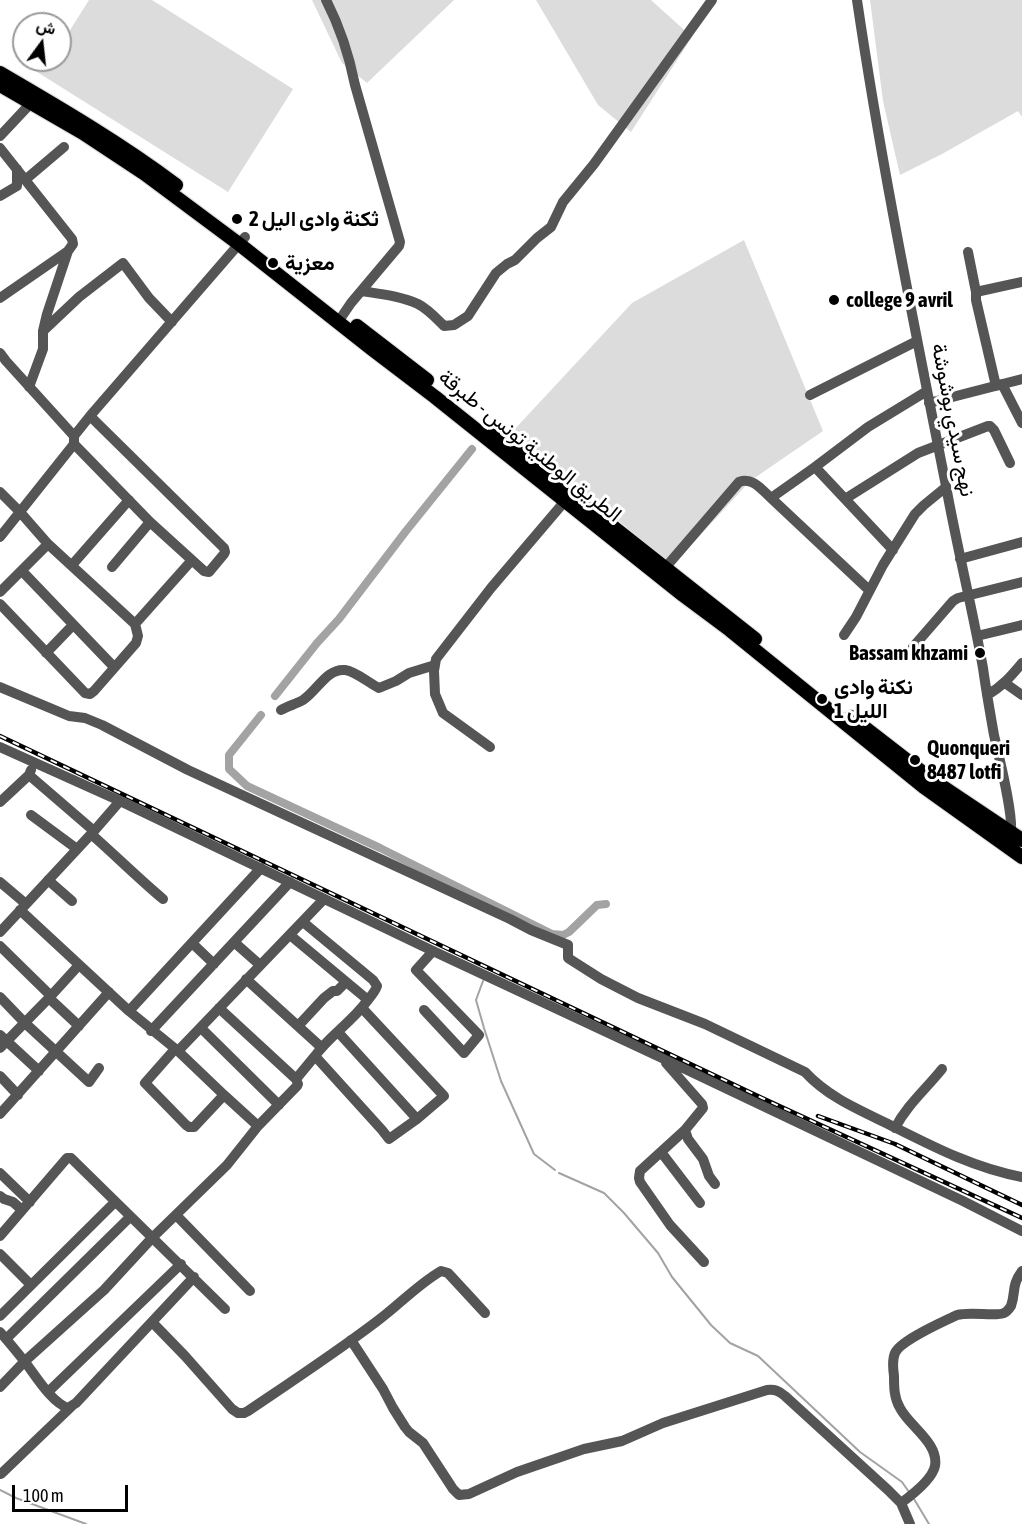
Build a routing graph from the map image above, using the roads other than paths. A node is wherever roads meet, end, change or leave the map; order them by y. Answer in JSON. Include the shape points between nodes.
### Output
{"nodes":[{"id":1,"x":326,"y":0,"type":"edge"},
{"id":2,"x":712,"y":0,"type":"edge"},
{"id":3,"x":857,"y":0,"type":"edge"},
{"id":4,"x":0,"y":74,"type":"edge"},
{"id":5,"x":0,"y":85,"type":"edge"},
{"id":6,"x":31,"y":103,"type":"junction"},
{"id":7,"x":0,"y":136,"type":"edge"},
{"id":8,"x":64,"y":147,"type":"dead end"},
{"id":9,"x":0,"y":148,"type":"edge"},
{"id":10,"x":17,"y":169,"type":"junction"},
{"id":11,"x":25,"y":180,"type":"junction"},
{"id":12,"x":0,"y":196,"type":"edge"},
{"id":13,"x":242,"y":241,"type":"junction"},
{"id":14,"x":69,"y":251,"type":"junction"},
{"id":15,"x":968,"y":252,"type":"dead end"},
{"id":16,"x":1022,"y":282,"type":"edge"},
{"id":17,"x":361,"y":291,"type":"junction"},
{"id":18,"x":976,"y":292,"type":"junction"},
{"id":19,"x":0,"y":298,"type":"edge"},
{"id":20,"x":340,"y":319,"type":"junction"},
{"id":21,"x":172,"y":322,"type":"junction"},
{"id":22,"x":44,"y":331,"type":"junction"},
{"id":23,"x":917,"y":341,"type":"junction"},
{"id":24,"x":0,"y":352,"type":"edge"},
{"id":25,"x":1022,"y":379,"type":"edge"},
{"id":26,"x":999,"y":385,"type":"junction"},
{"id":27,"x":28,"y":387,"type":"junction"},
{"id":28,"x":927,"y":391,"type":"junction"},
{"id":29,"x":810,"y":395,"type":"dead end"},
{"id":30,"x":929,"y":403,"type":"junction"},
{"id":31,"x":90,"y":416,"type":"junction"},
{"id":32,"x":1022,"y":423,"type":"edge"},
{"id":33,"x":74,"y":440,"type":"junction"},
{"id":34,"x":938,"y":444,"type":"junction"},
{"id":35,"x":1010,"y":463,"type":"dead end"},
{"id":36,"x":815,"y":467,"type":"junction"},
{"id":37,"x":946,"y":487,"type":"junction"},
{"id":38,"x":0,"y":492,"type":"edge"},
{"id":39,"x":771,"y":498,"type":"junction"},
{"id":40,"x":845,"y":499,"type":"junction"},
{"id":41,"x":129,"y":500,"type":"junction"},
{"id":42,"x":565,"y":501,"type":"junction"},
{"id":43,"x":20,"y":512,"type":"junction"},
{"id":44,"x":150,"y":522,"type":"junction"},
{"id":45,"x":0,"y":537,"type":"edge"},
{"id":46,"x":1022,"y":542,"type":"edge"},
{"id":47,"x":48,"y":544,"type":"junction"},
{"id":48,"x":893,"y":550,"type":"junction"},
{"id":49,"x":960,"y":559,"type":"junction"},
{"id":50,"x":192,"y":560,"type":"junction"},
{"id":51,"x":72,"y":566,"type":"junction"},
{"id":52,"x":112,"y":567,"type":"dead end"},
{"id":53,"x":665,"y":568,"type":"junction"},
{"id":54,"x":22,"y":571,"type":"junction"},
{"id":55,"x":1022,"y":582,"type":"edge"},
{"id":56,"x":869,"y":590,"type":"junction"},
{"id":57,"x":686,"y":591,"type":"junction"},
{"id":58,"x":0,"y":592,"type":"edge"},
{"id":59,"x":969,"y":596,"type":"junction"},
{"id":60,"x":0,"y":604,"type":"edge"},
{"id":61,"x":135,"y":624,"type":"junction"},
{"id":62,"x":74,"y":625,"type":"junction"},
{"id":63,"x":1022,"y":625,"type":"edge"},
{"id":64,"x":844,"y":635,"type":"dead end"},
{"id":65,"x":977,"y":636,"type":"junction"},
{"id":66,"x":913,"y":647,"type":"dead end"},
{"id":67,"x":46,"y":653,"type":"junction"},
{"id":68,"x":1022,"y":663,"type":"edge"},
{"id":69,"x":435,"y":665,"type":"junction"},
{"id":70,"x":114,"y":667,"type":"junction"},
{"id":71,"x":1005,"y":683,"type":"junction"},
{"id":72,"x":0,"y":687,"type":"edge"},
{"id":73,"x":987,"y":695,"type":"junction"},
{"id":74,"x":1022,"y":695,"type":"edge"},
{"id":75,"x":281,"y":710,"type":"dead end"},
{"id":76,"x":0,"y":747,"type":"edge"},
{"id":77,"x":490,"y":747,"type":"dead end"},
{"id":78,"x":35,"y":762,"type":"junction"},
{"id":79,"x":29,"y":775,"type":"junction"},
{"id":80,"x":120,"y":801,"type":"junction"},
{"id":81,"x":0,"y":802,"type":"edge"},
{"id":82,"x":31,"y":815,"type":"dead end"},
{"id":83,"x":92,"y":832,"type":"junction"},
{"id":84,"x":1013,"y":840,"type":"edge"},
{"id":85,"x":77,"y":849,"type":"junction"},
{"id":86,"x":1022,"y":857,"type":"edge"},
{"id":87,"x":261,"y":868,"type":"junction"},
{"id":88,"x":48,"y":880,"type":"junction"},
{"id":89,"x":0,"y":882,"type":"edge"},
{"id":90,"x":290,"y":882,"type":"junction"},
{"id":91,"x":163,"y":899,"type":"dead end"},
{"id":92,"x":324,"y":899,"type":"junction"},
{"id":93,"x":72,"y":902,"type":"dead end"},
{"id":94,"x":23,"y":907,"type":"junction"},
{"id":95,"x":303,"y":922,"type":"junction"},
{"id":96,"x":0,"y":932,"type":"edge"},
{"id":97,"x":290,"y":935,"type":"junction"},
{"id":98,"x":234,"y":942,"type":"junction"},
{"id":99,"x":192,"y":943,"type":"junction"},
{"id":100,"x":0,"y":946,"type":"edge"},
{"id":101,"x":433,"y":951,"type":"junction"},
{"id":102,"x":214,"y":964,"type":"junction"},
{"id":103,"x":79,"y":965,"type":"junction"},
{"id":104,"x":260,"y":965,"type":"junction"},
{"id":105,"x":246,"y":979,"type":"junction"},
{"id":106,"x":346,"y":982,"type":"junction"},
{"id":107,"x":108,"y":992,"type":"junction"},
{"id":108,"x":50,"y":997,"type":"junction"},
{"id":109,"x":0,"y":998,"type":"edge"},
{"id":110,"x":365,"y":1004,"type":"junction"},
{"id":111,"x":219,"y":1008,"type":"junction"},
{"id":112,"x":424,"y":1010,"type":"dead end"},
{"id":113,"x":129,"y":1011,"type":"junction"},
{"id":114,"x":25,"y":1023,"type":"junction"},
{"id":115,"x":79,"y":1026,"type":"junction"},
{"id":116,"x":298,"y":1026,"type":"junction"},
{"id":117,"x":201,"y":1028,"type":"junction"},
{"id":118,"x":151,"y":1031,"type":"junction"},
{"id":119,"x":338,"y":1032,"type":"junction"},
{"id":120,"x":2,"y":1041,"type":"edge"},
{"id":121,"x":176,"y":1050,"type":"junction"},
{"id":122,"x":56,"y":1052,"type":"junction"},
{"id":123,"x":318,"y":1052,"type":"junction"},
{"id":124,"x":662,"y":1058,"type":"junction"},
{"id":125,"x":99,"y":1068,"type":"dead end"},
{"id":126,"x":942,"y":1069,"type":"dead end"},
{"id":127,"x":39,"y":1071,"type":"junction"},
{"id":128,"x":0,"y":1076,"type":"edge"},
{"id":129,"x":296,"y":1078,"type":"junction"},
{"id":130,"x":18,"y":1095,"type":"junction"},
{"id":131,"x":224,"y":1095,"type":"junction"},
{"id":132,"x":279,"y":1105,"type":"junction"},
{"id":133,"x":0,"y":1114,"type":"edge"},
{"id":134,"x":417,"y":1119,"type":"junction"},
{"id":135,"x":258,"y":1126,"type":"junction"},
{"id":136,"x":895,"y":1128,"type":"junction"},
{"id":137,"x":685,"y":1130,"type":"junction"},
{"id":138,"x":661,"y":1152,"type":"junction"},
{"id":139,"x":0,"y":1173,"type":"edge"},
{"id":140,"x":1022,"y":1177,"type":"edge"},
{"id":141,"x":715,"y":1184,"type":"dead end"},
{"id":142,"x":0,"y":1196,"type":"edge"},
{"id":143,"x":115,"y":1202,"type":"junction"},
{"id":144,"x":700,"y":1203,"type":"dead end"},
{"id":145,"x":26,"y":1206,"type":"junction"},
{"id":146,"x":176,"y":1215,"type":"junction"},
{"id":147,"x":130,"y":1217,"type":"junction"},
{"id":148,"x":1022,"y":1231,"type":"edge"},
{"id":149,"x":0,"y":1236,"type":"edge"},
{"id":150,"x":152,"y":1238,"type":"junction"},
{"id":151,"x":0,"y":1254,"type":"edge"},
{"id":152,"x":9,"y":1262,"type":"junction"},
{"id":153,"x":704,"y":1262,"type":"dead end"},
{"id":154,"x":181,"y":1264,"type":"junction"},
{"id":155,"x":0,"y":1271,"type":"edge"},
{"id":156,"x":1022,"y":1271,"type":"edge"},
{"id":157,"x":194,"y":1277,"type":"junction"},
{"id":158,"x":31,"y":1285,"type":"junction"},
{"id":159,"x":250,"y":1291,"type":"dead end"},
{"id":160,"x":225,"y":1309,"type":"dead end"},
{"id":161,"x":485,"y":1313,"type":"dead end"},
{"id":162,"x":0,"y":1316,"type":"edge"},
{"id":163,"x":152,"y":1322,"type":"junction"},
{"id":164,"x":3,"y":1336,"type":"edge"},
{"id":165,"x":351,"y":1340,"type":"junction"},
{"id":166,"x":25,"y":1361,"type":"junction"},
{"id":167,"x":0,"y":1387,"type":"edge"},
{"id":168,"x":48,"y":1392,"type":"junction"},
{"id":169,"x":72,"y":1406,"type":"junction"},
{"id":170,"x":0,"y":1473,"type":"edge"},
{"id":171,"x":909,"y":1497,"type":"junction"},
{"id":172,"x":910,"y":1524,"type":"edge"}],
"edges":[{"from":1,"to":17,"type":"street","via":[[351,62],[400,242]]},
{"from":2,"to":17,"type":"street","via":[[564,202],[551,227],[496,273],[468,316],[444,326],[417,304]]},
{"from":3,"to":23,"type":"street","name":"نهج سيدي بوشوشة"},
{"from":4,"to":13,"type":"main road","name":"الطريق الوطنية تونس - طبرقة","via":[[151,166]]},
{"from":5,"to":6,"type":"main road","name":"الطريق الوطنية تونس - طبرقة"},
{"from":6,"to":7,"type":"street"},
{"from":6,"to":13,"type":"main road","name":"الطريق الوطنية تونس - طبرقة","via":[[83,133]]},
{"from":8,"to":11,"type":"street"},
{"from":9,"to":10,"type":"street"},
{"from":10,"to":11,"type":"street"},
{"from":10,"to":12,"type":"street","via":[[17,186]]},
{"from":11,"to":14,"type":"street","via":[[72,240]]},
{"from":13,"to":20,"type":"main road","name":"الطريق الوطنية تونس - طبرقة"},
{"from":13,"to":21,"type":"street"},
{"from":14,"to":19,"type":"street"},
{"from":14,"to":22,"type":"street"},
{"from":15,"to":18,"type":"street"},
{"from":16,"to":18,"type":"street"},
{"from":17,"to":20,"type":"street"},
{"from":18,"to":26,"type":"street"},
{"from":20,"to":42,"type":"main road","name":"الطريق الوطنية تونس - طبرقة"},
{"from":20,"to":53,"type":"main road","name":"الطريق الوطنية تونس - طبرقة","via":[[404,361]]},
{"from":21,"to":22,"type":"street","via":[[123,263]]},
{"from":21,"to":31,"type":"street"},
{"from":22,"to":27,"type":"street","via":[[43,349]]},
{"from":23,"to":28,"type":"street","name":"نهج سيدي بوشوشة"},
{"from":23,"to":29,"type":"street"},
{"from":24,"to":27,"type":"street"},
{"from":25,"to":26,"type":"street"},
{"from":26,"to":30,"type":"street"},
{"from":26,"to":32,"type":"street"},
{"from":27,"to":33,"type":"street"},
{"from":28,"to":30,"type":"street","name":"نهج سيدي بوشوشة"},
{"from":28,"to":36,"type":"street","via":[[868,427]]},
{"from":30,"to":34,"type":"street","name":"نهج سيدي بوشوشة"},
{"from":31,"to":33,"type":"street"},
{"from":31,"to":50,"type":"street","via":[[225,550],[207,573]]},
{"from":33,"to":41,"type":"street"},
{"from":33,"to":43,"type":"street"},
{"from":34,"to":35,"type":"street","via":[[990,426]]},
{"from":34,"to":37,"type":"street","name":"نهج سيدي بوشوشة"},
{"from":34,"to":40,"type":"street","via":[[905,460]]},
{"from":36,"to":39,"type":"street"},
{"from":36,"to":40,"type":"street"},
{"from":37,"to":48,"type":"street","via":[[915,514]]},
{"from":37,"to":49,"type":"street","name":"نهج سيدي بوشوشة"},
{"from":38,"to":43,"type":"street"},
{"from":39,"to":53,"type":"street","via":[[751,481],[739,482]]},
{"from":39,"to":56,"type":"street"},
{"from":40,"to":48,"type":"street"},
{"from":41,"to":44,"type":"street"},
{"from":41,"to":51,"type":"street"},
{"from":42,"to":57,"type":"main road","name":"الطريق الوطنية تونس - طبرقة"},
{"from":42,"to":69,"type":"street","via":[[491,588]]},
{"from":43,"to":45,"type":"street"},
{"from":43,"to":47,"type":"street"},
{"from":44,"to":50,"type":"street"},
{"from":44,"to":52,"type":"street"},
{"from":46,"to":49,"type":"street"},
{"from":47,"to":51,"type":"street"},
{"from":47,"to":54,"type":"street"},
{"from":48,"to":56,"type":"street"},
{"from":49,"to":59,"type":"street","name":"نهج سيدي بوشوشة"},
{"from":50,"to":61,"type":"street"},
{"from":51,"to":61,"type":"street"},
{"from":53,"to":57,"type":"main road","name":"الطريق الوطنية تونس - طبرقة"},
{"from":54,"to":58,"type":"street"},
{"from":54,"to":62,"type":"street"},
{"from":55,"to":59,"type":"street"},
{"from":56,"to":64,"type":"street"},
{"from":57,"to":84,"type":"main road","name":"الطريق الوطنية تونس - طبرقة","via":[[924,787]]},
{"from":59,"to":65,"type":"street","name":"نهج سيدي بوشوشة"},
{"from":59,"to":66,"type":"street","via":[[953,601]]},
{"from":60,"to":67,"type":"street"},
{"from":61,"to":70,"type":"street","via":[[136,642]]},
{"from":62,"to":67,"type":"street"},
{"from":62,"to":70,"type":"street"},
{"from":63,"to":65,"type":"street"},
{"from":65,"to":73,"type":"street","name":"نهج سيدي بوشوشة"},
{"from":67,"to":70,"type":"street","via":[[85,693],[94,691]]},
{"from":68,"to":71,"type":"street"},
{"from":69,"to":75,"type":"street","via":[[379,688],[358,674],[335,671],[304,699]]},
{"from":69,"to":77,"type":"street","via":[[435,694],[442,713]]},
{"from":71,"to":73,"type":"street"},
{"from":71,"to":74,"type":"street"},
{"from":72,"to":136,"type":"street","via":[[69,716],[102,725],[188,770],[568,945],[568,958],[601,979],[805,1072],[851,1106]]},
{"from":73,"to":84,"type":"street","name":"نهج سيدي بوشوشة"},
{"from":76,"to":78,"type":"street"},
{"from":78,"to":79,"type":"street"},
{"from":78,"to":80,"type":"street"},
{"from":79,"to":81,"type":"street"},
{"from":79,"to":83,"type":"street"},
{"from":80,"to":83,"type":"street"},
{"from":80,"to":87,"type":"street"},
{"from":82,"to":85,"type":"street"},
{"from":83,"to":85,"type":"street"},
{"from":83,"to":91,"type":"street"},
{"from":84,"to":86,"type":"main road","name":"الطريق الوطنية تونس - طبرقة"},
{"from":85,"to":88,"type":"street"},
{"from":87,"to":90,"type":"street"},
{"from":87,"to":99,"type":"street"},
{"from":88,"to":93,"type":"street"},
{"from":88,"to":94,"type":"street"},
{"from":89,"to":94,"type":"street"},
{"from":90,"to":92,"type":"street"},
{"from":90,"to":98,"type":"street"},
{"from":92,"to":95,"type":"street"},
{"from":92,"to":101,"type":"street"},
{"from":94,"to":96,"type":"street"},
{"from":94,"to":103,"type":"street"},
{"from":95,"to":97,"type":"street"},
{"from":95,"to":110,"type":"street","via":[[375,983],[376,989]]},
{"from":97,"to":104,"type":"street"},
{"from":97,"to":106,"type":"street"},
{"from":98,"to":102,"type":"street"},
{"from":98,"to":104,"type":"street"},
{"from":99,"to":102,"type":"street"},
{"from":99,"to":113,"type":"street"},
{"from":100,"to":108,"type":"street"},
{"from":101,"to":112,"type":"street","via":[[416,970],[480,1035],[464,1053]]},
{"from":101,"to":124,"type":"street"},
{"from":102,"to":118,"type":"street"},
{"from":103,"to":107,"type":"street"},
{"from":103,"to":108,"type":"street"},
{"from":104,"to":105,"type":"street"},
{"from":105,"to":111,"type":"street"},
{"from":105,"to":116,"type":"street"},
{"from":106,"to":110,"type":"street"},
{"from":106,"to":116,"type":"street","via":[[324,998]]},
{"from":107,"to":113,"type":"street"},
{"from":107,"to":115,"type":"street"},
{"from":108,"to":114,"type":"street"},
{"from":108,"to":115,"type":"street"},
{"from":109,"to":114,"type":"street"},
{"from":110,"to":119,"type":"street"},
{"from":110,"to":134,"type":"street","via":[[444,1096]]},
{"from":111,"to":117,"type":"street"},
{"from":111,"to":129,"type":"street"},
{"from":113,"to":118,"type":"street"},
{"from":114,"to":120,"type":"street"},
{"from":114,"to":122,"type":"street"},
{"from":115,"to":122,"type":"street"},
{"from":116,"to":123,"type":"street"},
{"from":117,"to":121,"type":"street"},
{"from":117,"to":132,"type":"street"},
{"from":118,"to":121,"type":"street"},
{"from":119,"to":123,"type":"street"},
{"from":119,"to":134,"type":"street"},
{"from":120,"to":127,"type":"street"},
{"from":121,"to":131,"type":"street"},
{"from":121,"to":131,"type":"street","via":[[145,1083],[186,1125],[194,1127]]},
{"from":122,"to":125,"type":"street","via":[[89,1082]]},
{"from":122,"to":127,"type":"street"},
{"from":123,"to":129,"type":"street"},
{"from":123,"to":134,"type":"street","via":[[389,1139]]},
{"from":124,"to":137,"type":"street","via":[[702,1104],[703,1108]]},
{"from":124,"to":148,"type":"street"},
{"from":126,"to":136,"type":"street","via":[[903,1113]]},
{"from":127,"to":130,"type":"street"},
{"from":128,"to":130,"type":"street"},
{"from":129,"to":132,"type":"street","via":[[297,1086]]},
{"from":130,"to":133,"type":"street"},
{"from":131,"to":135,"type":"street"},
{"from":132,"to":135,"type":"street"},
{"from":135,"to":146,"type":"street","via":[[227,1165]]},
{"from":136,"to":140,"type":"street","via":[[992,1171]]},
{"from":137,"to":138,"type":"street"},
{"from":137,"to":141,"type":"street"},
{"from":138,"to":144,"type":"street"},
{"from":138,"to":153,"type":"street","via":[[640,1171],[640,1182],[670,1225]]},
{"from":139,"to":145,"type":"street"},
{"from":142,"to":145,"type":"street"},
{"from":143,"to":145,"type":"street","via":[[69,1158]]},
{"from":143,"to":147,"type":"street"},
{"from":143,"to":158,"type":"street"},
{"from":145,"to":149,"type":"street"},
{"from":146,"to":150,"type":"street"},
{"from":146,"to":159,"type":"street"},
{"from":147,"to":150,"type":"street"},
{"from":147,"to":164,"type":"street"},
{"from":150,"to":154,"type":"street"},
{"from":150,"to":166,"type":"street","via":[[104,1290]]},
{"from":151,"to":152,"type":"street"},
{"from":152,"to":155,"type":"street"},
{"from":152,"to":158,"type":"street"},
{"from":154,"to":157,"type":"street"},
{"from":154,"to":168,"type":"street"},
{"from":156,"to":171,"type":"street","via":[[1007,1311],[957,1315],[904,1342],[896,1352],[893,1360],[897,1402],[935,1457],[932,1474]]},
{"from":157,"to":160,"type":"street"},
{"from":157,"to":163,"type":"street"},
{"from":158,"to":162,"type":"street"},
{"from":161,"to":165,"type":"street","via":[[446,1271],[441,1271]]},
{"from":163,"to":165,"type":"street","via":[[232,1409],[241,1413]]},
{"from":163,"to":169,"type":"street"},
{"from":164,"to":166,"type":"street"},
{"from":165,"to":171,"type":"street","via":[[408,1432],[423,1443],[459,1495],[584,1449],[622,1441],[772,1389],[779,1390]]},
{"from":166,"to":167,"type":"street"},
{"from":166,"to":168,"type":"street"},
{"from":168,"to":169,"type":"street","via":[[60,1404]]},
{"from":169,"to":170,"type":"street"},
{"from":171,"to":172,"type":"street"}]}
